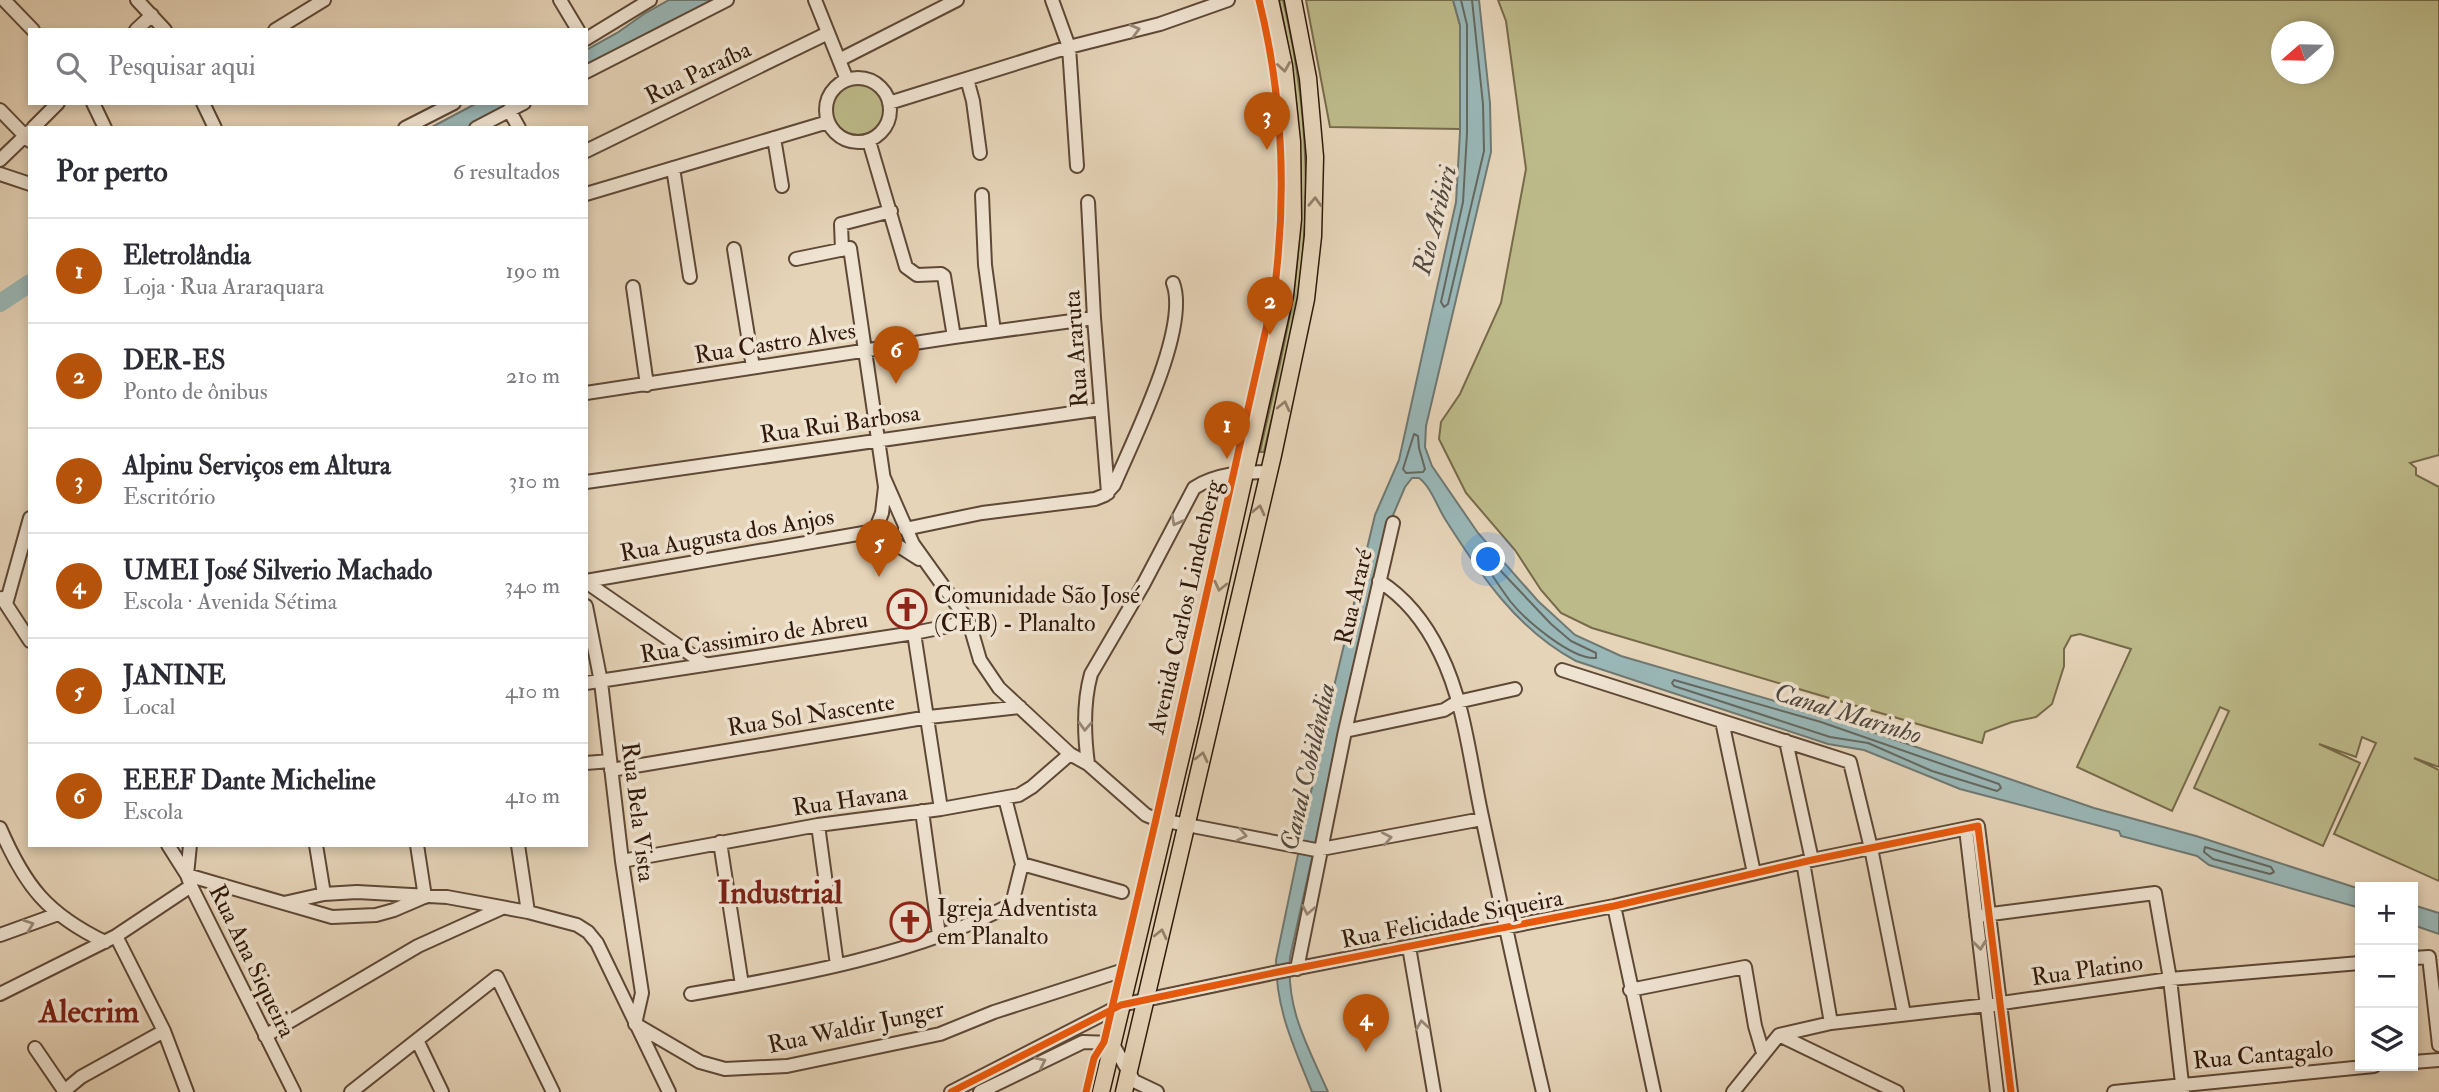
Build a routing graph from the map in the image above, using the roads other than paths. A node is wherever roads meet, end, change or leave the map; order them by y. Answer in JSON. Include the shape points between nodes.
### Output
{"nodes":[{"id":1,"x":4,"y":0,"type":"edge"},
{"id":2,"x":137,"y":0,"type":"edge"},
{"id":3,"x":324,"y":0,"type":"edge"},
{"id":4,"x":560,"y":0,"type":"edge"},
{"id":5,"x":650,"y":0,"type":"edge"},
{"id":6,"x":727,"y":0,"type":"edge"},
{"id":7,"x":815,"y":0,"type":"edge"},
{"id":8,"x":957,"y":0,"type":"edge"},
{"id":9,"x":1052,"y":0,"type":"edge"},
{"id":10,"x":1228,"y":0,"type":"edge"},
{"id":11,"x":1270,"y":0,"type":"edge"},
{"id":12,"x":1293,"y":0,"type":"edge"},
{"id":13,"x":152,"y":15,"type":"junction"},
{"id":14,"x":31,"y":28,"type":"edge"},
{"id":15,"x":138,"y":28,"type":"edge"},
{"id":16,"x":163,"y":28,"type":"edge"},
{"id":17,"x":278,"y":28,"type":"edge"},
{"id":18,"x":577,"y":28,"type":"edge"},
{"id":19,"x":828,"y":33,"type":"junction"},
{"id":20,"x":588,"y":38,"type":"edge"},
{"id":21,"x":1069,"y":47,"type":"junction"},
{"id":22,"x":839,"y":60,"type":"junction"},
{"id":23,"x":588,"y":71,"type":"edge"},
{"id":24,"x":967,"y":79,"type":"junction"},
{"id":25,"x":847,"y":80,"type":"junction"},
{"id":26,"x":889,"y":103,"type":"junction"},
{"id":27,"x":56,"y":105,"type":"edge"},
{"id":28,"x":94,"y":105,"type":"edge"},
{"id":29,"x":204,"y":105,"type":"edge"},
{"id":30,"x":450,"y":105,"type":"edge"},
{"id":31,"x":520,"y":105,"type":"edge"},
{"id":32,"x":0,"y":110,"type":"edge"},
{"id":33,"x":509,"y":110,"type":"junction"},
{"id":34,"x":828,"y":122,"type":"junction"},
{"id":35,"x":36,"y":126,"type":"edge"},
{"id":36,"x":104,"y":126,"type":"edge"},
{"id":37,"x":214,"y":126,"type":"edge"},
{"id":38,"x":409,"y":126,"type":"edge"},
{"id":39,"x":480,"y":126,"type":"edge"},
{"id":40,"x":518,"y":126,"type":"edge"},
{"id":41,"x":28,"y":133,"type":"edge"},
{"id":42,"x":28,"y":135,"type":"edge"},
{"id":43,"x":774,"y":138,"type":"junction"},
{"id":44,"x":869,"y":141,"type":"junction"},
{"id":45,"x":588,"y":150,"type":"edge"},
{"id":46,"x":980,"y":153,"type":"dead end"},
{"id":47,"x":0,"y":160,"type":"edge"},
{"id":48,"x":1077,"y":166,"type":"dead end"},
{"id":49,"x":673,"y":168,"type":"junction"},
{"id":50,"x":0,"y":174,"type":"edge"},
{"id":51,"x":28,"y":183,"type":"edge"},
{"id":52,"x":782,"y":186,"type":"dead end"},
{"id":53,"x":588,"y":193,"type":"edge"},
{"id":54,"x":982,"y":195,"type":"dead end"},
{"id":55,"x":1088,"y":202,"type":"dead end"},
{"id":56,"x":891,"y":211,"type":"junction"},
{"id":57,"x":734,"y":249,"type":"dead end"},
{"id":58,"x":842,"y":250,"type":"junction"},
{"id":59,"x":796,"y":259,"type":"dead end"},
{"id":60,"x":690,"y":276,"type":"dead end"},
{"id":61,"x":1173,"y":283,"type":"dead end"},
{"id":62,"x":633,"y":287,"type":"dead end"},
{"id":63,"x":1094,"y":318,"type":"junction"},
{"id":64,"x":994,"y":331,"type":"junction"},
{"id":65,"x":954,"y":337,"type":"junction"},
{"id":66,"x":863,"y":351,"type":"junction"},
{"id":67,"x":753,"y":367,"type":"junction"},
{"id":68,"x":647,"y":385,"type":"junction"},
{"id":69,"x":588,"y":393,"type":"edge"},
{"id":70,"x":1101,"y":409,"type":"junction"},
{"id":71,"x":876,"y":440,"type":"junction"},
{"id":72,"x":1246,"y":472,"type":"junction"},
{"id":73,"x":1269,"y":472,"type":"junction"},
{"id":74,"x":588,"y":482,"type":"edge"},
{"id":75,"x":1108,"y":493,"type":"junction"},
{"id":76,"x":889,"y":504,"type":"junction"},
{"id":77,"x":1393,"y":523,"type":"dead end"},
{"id":78,"x":28,"y":524,"type":"edge"},
{"id":79,"x":875,"y":531,"type":"junction"},
{"id":80,"x":905,"y":538,"type":"junction"},
{"id":81,"x":1379,"y":581,"type":"junction"},
{"id":82,"x":588,"y":582,"type":"edge"},
{"id":83,"x":588,"y":583,"type":"edge"},
{"id":84,"x":3,"y":599,"type":"edge"},
{"id":85,"x":588,"y":616,"type":"edge"},
{"id":86,"x":969,"y":622,"type":"junction"},
{"id":87,"x":914,"y":633,"type":"junction"},
{"id":88,"x":28,"y":638,"type":"edge"},
{"id":89,"x":706,"y":665,"type":"junction"},
{"id":90,"x":1562,"y":670,"type":"dead end"},
{"id":91,"x":601,"y":682,"type":"junction"},
{"id":92,"x":588,"y":683,"type":"edge"},
{"id":93,"x":1515,"y":689,"type":"dead end"},
{"id":94,"x":1457,"y":702,"type":"junction"},
{"id":95,"x":1020,"y":707,"type":"junction"},
{"id":96,"x":929,"y":717,"type":"junction"},
{"id":97,"x":1722,"y":721,"type":"junction"},
{"id":98,"x":1345,"y":731,"type":"junction"},
{"id":99,"x":1786,"y":741,"type":"junction"},
{"id":100,"x":1070,"y":754,"type":"junction"},
{"id":101,"x":588,"y":763,"type":"edge"},
{"id":102,"x":1088,"y":764,"type":"junction"},
{"id":103,"x":610,"y":765,"type":"junction"},
{"id":104,"x":1005,"y":798,"type":"junction"},
{"id":105,"x":941,"y":809,"type":"junction"},
{"id":106,"x":922,"y":811,"type":"junction"},
{"id":107,"x":1482,"y":819,"type":"junction"},
{"id":108,"x":1166,"y":820,"type":"junction"},
{"id":109,"x":1187,"y":824,"type":"junction"},
{"id":110,"x":818,"y":825,"type":"junction"},
{"id":111,"x":1,"y":834,"type":"edge"},
{"id":112,"x":720,"y":842,"type":"junction"},
{"id":113,"x":169,"y":847,"type":"edge"},
{"id":114,"x":190,"y":847,"type":"edge"},
{"id":115,"x":316,"y":847,"type":"edge"},
{"id":116,"x":417,"y":847,"type":"edge"},
{"id":117,"x":518,"y":847,"type":"edge"},
{"id":118,"x":1871,"y":848,"type":"junction"},
{"id":119,"x":1318,"y":850,"type":"junction"},
{"id":120,"x":622,"y":861,"type":"junction"},
{"id":121,"x":1808,"y":861,"type":"junction"},
{"id":122,"x":1022,"y":864,"type":"junction"},
{"id":123,"x":1754,"y":873,"type":"junction"},
{"id":124,"x":189,"y":881,"type":"junction"},
{"id":125,"x":1122,"y":892,"type":"dead end"},
{"id":126,"x":324,"y":894,"type":"junction"},
{"id":127,"x":425,"y":897,"type":"junction"},
{"id":128,"x":284,"y":903,"type":"junction"},
{"id":129,"x":1614,"y":906,"type":"junction"},
{"id":130,"x":502,"y":908,"type":"junction"},
{"id":131,"x":528,"y":912,"type":"junction"},
{"id":132,"x":58,"y":914,"type":"junction"},
{"id":133,"x":1983,"y":915,"type":"junction"},
{"id":134,"x":1505,"y":929,"type":"junction"},
{"id":135,"x":939,"y":934,"type":"junction"},
{"id":136,"x":0,"y":935,"type":"edge"},
{"id":137,"x":110,"y":939,"type":"junction"},
{"id":138,"x":1409,"y":947,"type":"junction"},
{"id":139,"x":2418,"y":958,"type":"edge"},
{"id":140,"x":2355,"y":962,"type":"edge"},
{"id":141,"x":837,"y":965,"type":"junction"},
{"id":142,"x":1130,"y":968,"type":"junction"},
{"id":143,"x":1295,"y":969,"type":"junction"},
{"id":144,"x":2170,"y":979,"type":"junction"},
{"id":145,"x":742,"y":985,"type":"junction"},
{"id":146,"x":1630,"y":990,"type":"junction"},
{"id":147,"x":0,"y":994,"type":"edge"},
{"id":148,"x":691,"y":994,"type":"dead end"},
{"id":149,"x":1146,"y":1000,"type":"junction"},
{"id":150,"x":1994,"y":1004,"type":"junction"},
{"id":151,"x":1121,"y":1005,"type":"junction"},
{"id":152,"x":1904,"y":1014,"type":"junction"},
{"id":153,"x":1831,"y":1023,"type":"junction"},
{"id":154,"x":635,"y":1024,"type":"junction"},
{"id":155,"x":164,"y":1031,"type":"junction"},
{"id":156,"x":1779,"y":1035,"type":"junction"},
{"id":157,"x":265,"y":1036,"type":"junction"},
{"id":158,"x":417,"y":1040,"type":"junction"},
{"id":159,"x":1112,"y":1043,"type":"junction"},
{"id":160,"x":2439,"y":1045,"type":"edge"},
{"id":161,"x":35,"y":1048,"type":"dead end"},
{"id":162,"x":1134,"y":1048,"type":"junction"},
{"id":163,"x":1763,"y":1053,"type":"junction"},
{"id":164,"x":2439,"y":1060,"type":"edge"},
{"id":165,"x":2418,"y":1062,"type":"edge"},
{"id":166,"x":2355,"y":1068,"type":"edge"},
{"id":167,"x":1128,"y":1073,"type":"junction"},
{"id":168,"x":2183,"y":1088,"type":"edge"},
{"id":169,"x":64,"y":1092,"type":"edge"},
{"id":170,"x":187,"y":1092,"type":"edge"},
{"id":171,"x":294,"y":1092,"type":"edge"},
{"id":172,"x":351,"y":1092,"type":"edge"},
{"id":173,"x":442,"y":1092,"type":"edge"},
{"id":174,"x":553,"y":1092,"type":"edge"},
{"id":175,"x":668,"y":1092,"type":"edge"},
{"id":176,"x":950,"y":1092,"type":"edge"},
{"id":177,"x":980,"y":1092,"type":"edge"},
{"id":178,"x":1101,"y":1092,"type":"edge"},
{"id":179,"x":1124,"y":1092,"type":"edge"},
{"id":180,"x":1157,"y":1092,"type":"edge"},
{"id":181,"x":1434,"y":1092,"type":"edge"},
{"id":182,"x":1543,"y":1092,"type":"edge"},
{"id":183,"x":1654,"y":1092,"type":"edge"},
{"id":184,"x":1733,"y":1092,"type":"edge"},
{"id":185,"x":1897,"y":1092,"type":"edge"},
{"id":186,"x":1997,"y":1092,"type":"edge"},
{"id":187,"x":2011,"y":1092,"type":"edge"},
{"id":188,"x":2114,"y":1092,"type":"edge"}],
"edges":[{"from":1,"to":14,"type":"street"},
{"from":2,"to":13,"type":"street"},
{"from":3,"to":17,"type":"street"},
{"from":4,"to":18,"type":"street"},
{"from":5,"to":20,"type":"street"},
{"from":6,"to":23,"type":"street"},
{"from":7,"to":19,"type":"street"},
{"from":8,"to":22,"type":"street"},
{"from":9,"to":21,"type":"street"},
{"from":21,"to":10,"type":"street","one_way":true},
{"from":11,"to":72,"type":"main road","name":"Avenida Carlos Lindenberg","one_way":true,"via":[[1290,112],[1292,227],[1280,325]]},
{"from":73,"to":12,"type":"main road","name":"Avenida Carlos Lindenberg","one_way":true,"via":[[1301,330],[1314,220],[1311,110]]},
{"from":13,"to":15,"type":"street"},
{"from":13,"to":16,"type":"street"},
{"from":19,"to":22,"type":"street"},
{"from":19,"to":45,"type":"street","name":"Rua Paraíba"},
{"from":21,"to":24,"type":"street"},
{"from":21,"to":48,"type":"street"},
{"from":22,"to":25,"type":"street"},
{"from":24,"to":26,"type":"street"},
{"from":24,"to":46,"type":"street"},
{"from":25,"to":26,"type":"street","via":[[859,78],[876,84]]},
{"from":25,"to":34,"type":"street","via":[[829,97]]},
{"from":26,"to":44,"type":"street","via":[[886,126]]},
{"from":27,"to":35,"type":"street"},
{"from":28,"to":36,"type":"street"},
{"from":29,"to":37,"type":"street"},
{"from":30,"to":38,"type":"street"},
{"from":31,"to":33,"type":"street"},
{"from":32,"to":41,"type":"street"},
{"from":33,"to":39,"type":"street"},
{"from":33,"to":40,"type":"street"},
{"from":34,"to":43,"type":"street"},
{"from":34,"to":44,"type":"street","via":[[844,139]]},
{"from":42,"to":47,"type":"street"},
{"from":43,"to":49,"type":"street"},
{"from":43,"to":52,"type":"street"},
{"from":44,"to":56,"type":"street"},
{"from":49,"to":53,"type":"street"},
{"from":49,"to":60,"type":"street"},
{"from":50,"to":51,"type":"street"},
{"from":54,"to":64,"type":"street"},
{"from":55,"to":63,"type":"street","name":"Rua Araruta"},
{"from":56,"to":58,"type":"street","via":[[841,224]]},
{"from":56,"to":65,"type":"street","via":[[911,272],[944,276]]},
{"from":57,"to":67,"type":"street"},
{"from":58,"to":59,"type":"street"},
{"from":58,"to":66,"type":"street","via":[[850,248]]},
{"from":61,"to":75,"type":"street","via":[[1176,311],[1160,376]]},
{"from":62,"to":68,"type":"street"},
{"from":63,"to":64,"type":"street","name":"Rua Castro Alves"},
{"from":63,"to":70,"type":"street","name":"Rua Araruta"},
{"from":64,"to":65,"type":"street","name":"Rua Castro Alves"},
{"from":65,"to":66,"type":"street","name":"Rua Castro Alves"},
{"from":66,"to":67,"type":"street","name":"Rua Castro Alves"},
{"from":66,"to":71,"type":"street"},
{"from":67,"to":68,"type":"street","name":"Rua Castro Alves"},
{"from":68,"to":69,"type":"street","name":"Rua Castro Alves"},
{"from":70,"to":71,"type":"street","name":"Rua Rui Barbosa"},
{"from":70,"to":75,"type":"street","name":"Rua Araruta"},
{"from":71,"to":74,"type":"street","name":"Rua Rui Barbosa"},
{"from":71,"to":76,"type":"street"},
{"from":72,"to":73,"type":"street"},
{"from":72,"to":102,"type":"street","one_way":true,"via":[[1205,480],[1194,488],[1091,674],[1084,733]]},
{"from":72,"to":108,"type":"main road","name":"Avenida Carlos Lindenberg","one_way":true},
{"from":109,"to":73,"type":"main road","name":"Avenida Carlos Lindenberg","one_way":true},
{"from":75,"to":80,"type":"street","via":[[1095,499],[982,513]]},
{"from":76,"to":79,"type":"street"},
{"from":76,"to":80,"type":"street"},
{"from":77,"to":81,"type":"street","name":"Rua Araré"},
{"from":78,"to":84,"type":"street"},
{"from":79,"to":80,"type":"street"},
{"from":79,"to":82,"type":"street","name":"Rua Augusta dos Anjos"},
{"from":80,"to":86,"type":"street"},
{"from":81,"to":94,"type":"street","via":[[1399,594],[1424,625],[1444,662]]},
{"from":81,"to":98,"type":"street","name":"Rua Araré"},
{"from":83,"to":89,"type":"street"},
{"from":84,"to":88,"type":"street"},
{"from":85,"to":91,"type":"street","name":"Rua Bela Vista"},
{"from":86,"to":87,"type":"street","name":"Rua Cassimiro de Abreu"},
{"from":86,"to":95,"type":"street","via":[[980,660],[999,688]]},
{"from":87,"to":89,"type":"street","name":"Rua Cassimiro de Abreu"},
{"from":87,"to":96,"type":"street"},
{"from":89,"to":91,"type":"street","name":"Rua Cassimiro de Abreu"},
{"from":90,"to":97,"type":"street"},
{"from":91,"to":92,"type":"street","name":"Rua Cassimiro de Abreu"},
{"from":91,"to":103,"type":"street","name":"Rua Bela Vista"},
{"from":93,"to":94,"type":"street"},
{"from":94,"to":98,"type":"street","via":[[1444,710]]},
{"from":94,"to":107,"type":"street"},
{"from":95,"to":96,"type":"street","name":"Rua Sol Nascente"},
{"from":95,"to":100,"type":"street"},
{"from":96,"to":103,"type":"street","name":"Rua Sol Nascente"},
{"from":96,"to":105,"type":"street"},
{"from":97,"to":99,"type":"street"},
{"from":97,"to":123,"type":"street"},
{"from":98,"to":119,"type":"street","name":"Rua Araré"},
{"from":99,"to":118,"type":"street","via":[[1850,762]]},
{"from":99,"to":121,"type":"street"},
{"from":100,"to":102,"type":"street"},
{"from":100,"to":104,"type":"street","name":"Rua Havana","via":[[1032,787]]},
{"from":101,"to":103,"type":"street","name":"Rua Sol Nascente"},
{"from":102,"to":108,"type":"street","via":[[1146,814]]},
{"from":103,"to":120,"type":"street","name":"Rua Bela Vista"},
{"from":104,"to":105,"type":"street","name":"Rua Havana"},
{"from":104,"to":122,"type":"street"},
{"from":105,"to":106,"type":"street","name":"Rua Havana"},
{"from":106,"to":110,"type":"street","name":"Rua Havana"},
{"from":106,"to":135,"type":"street"},
{"from":119,"to":107,"type":"street","one_way":true},
{"from":107,"to":134,"type":"street"},
{"from":108,"to":109,"type":"street"},
{"from":108,"to":142,"type":"main road","name":"Avenida Carlos Lindenberg"},
{"from":109,"to":119,"type":"street","one_way":true},
{"from":149,"to":109,"type":"main road","name":"Avenida Carlos Lindenberg","one_way":true},
{"from":110,"to":112,"type":"street","name":"Rua Havana"},
{"from":110,"to":141,"type":"street"},
{"from":111,"to":132,"type":"street","via":[[26,881]]},
{"from":112,"to":120,"type":"street","name":"Rua Havana"},
{"from":112,"to":145,"type":"street"},
{"from":113,"to":124,"type":"street"},
{"from":114,"to":124,"type":"street","name":"Rua Ana Siqueira"},
{"from":115,"to":126,"type":"street"},
{"from":116,"to":127,"type":"street"},
{"from":117,"to":131,"type":"street"},
{"from":118,"to":121,"type":"street","name":"Rua Felicidade Siqueira"},
{"from":118,"to":133,"type":"street","name":"Rua Felicidade Siqueira","via":[[1972,828]]},
{"from":118,"to":152,"type":"street"},
{"from":119,"to":143,"type":"street","name":"Rua Araré","one_way":true},
{"from":120,"to":154,"type":"street","name":"Rua Bela Vista","via":[[642,993]]},
{"from":121,"to":123,"type":"street","name":"Rua Felicidade Siqueira"},
{"from":121,"to":153,"type":"street"},
{"from":122,"to":125,"type":"street"},
{"from":122,"to":135,"type":"street","via":[[1012,904]]},
{"from":123,"to":129,"type":"street","name":"Rua Felicidade Siqueira"},
{"from":124,"to":128,"type":"street"},
{"from":124,"to":137,"type":"street"},
{"from":124,"to":157,"type":"street","name":"Rua Ana Siqueira"},
{"from":126,"to":127,"type":"street"},
{"from":126,"to":128,"type":"street"},
{"from":127,"to":128,"type":"street","via":[[394,910],[357,917],[332,917]]},
{"from":127,"to":130,"type":"street"},
{"from":129,"to":134,"type":"street","name":"Rua Felicidade Siqueira"},
{"from":129,"to":146,"type":"street"},
{"from":130,"to":131,"type":"street"},
{"from":130,"to":157,"type":"street","via":[[418,946]]},
{"from":131,"to":154,"type":"street","via":[[588,932]]},
{"from":136,"to":132,"type":"street","one_way":true},
{"from":132,"to":137,"type":"street"},
{"from":133,"to":144,"type":"street","via":[[2155,893]]},
{"from":133,"to":150,"type":"street"},
{"from":134,"to":138,"type":"street","name":"Rua Felicidade Siqueira"},
{"from":134,"to":182,"type":"street"},
{"from":135,"to":141,"type":"street"},
{"from":137,"to":147,"type":"street"},
{"from":137,"to":155,"type":"street"},
{"from":138,"to":143,"type":"street","name":"Rua Felicidade Siqueira"},
{"from":181,"to":138,"type":"street","one_way":true},
{"from":139,"to":160,"type":"street","via":[[2429,957]]},
{"from":140,"to":144,"type":"street","name":"Rua Platino"},
{"from":141,"to":145,"type":"street"},
{"from":142,"to":151,"type":"main road","name":"Avenida Carlos Lindenberg"},
{"from":142,"to":154,"type":"street","name":"Rua Waldir Junger","via":[[940,1034],[787,1066],[725,1069],[700,1062]]},
{"from":143,"to":149,"type":"street","name":"Rua Felicidade Siqueira"},
{"from":144,"to":150,"type":"street","name":"Rua Platino"},
{"from":144,"to":168,"type":"street"},
{"from":145,"to":148,"type":"street"},
{"from":146,"to":163,"type":"street","via":[[1745,967]]},
{"from":146,"to":183,"type":"street"},
{"from":149,"to":151,"type":"street","name":"Rua Felicidade Siqueira"},
{"from":149,"to":162,"type":"main road","name":"Avenida Carlos Lindenberg"},
{"from":150,"to":152,"type":"street","name":"Rua Platino"},
{"from":150,"to":186,"type":"street"},
{"from":150,"to":187,"type":"street"},
{"from":151,"to":159,"type":"main road","name":"Avenida Carlos Lindenberg"},
{"from":151,"to":176,"type":"street","name":"Rua Felicidade Siqueira"},
{"from":152,"to":153,"type":"street","name":"Rua Platino"},
{"from":153,"to":156,"type":"street","name":"Rua Platino"},
{"from":154,"to":175,"type":"street"},
{"from":155,"to":169,"type":"street"},
{"from":155,"to":170,"type":"street"},
{"from":156,"to":163,"type":"street"},
{"from":156,"to":185,"type":"street"},
{"from":157,"to":171,"type":"street","name":"Rua Ana Siqueira"},
{"from":158,"to":172,"type":"street"},
{"from":158,"to":173,"type":"street"},
{"from":158,"to":174,"type":"street","via":[[497,977]]},
{"from":159,"to":162,"type":"main road"},
{"from":159,"to":167,"type":"street"},
{"from":177,"to":159,"type":"street","one_way":true,"via":[[1083,1042]]},
{"from":159,"to":178,"type":"main road","name":"Avenida Carlos Lindenberg"},
{"from":161,"to":169,"type":"street"},
{"from":162,"to":167,"type":"main road","name":"Avenida Carlos Lindenberg"},
{"from":163,"to":184,"type":"street"},
{"from":164,"to":165,"type":"street"},
{"from":166,"to":168,"type":"street","name":"Rua Cantagalo"},
{"from":167,"to":179,"type":"main road","name":"Avenida Carlos Lindenberg"},
{"from":167,"to":180,"type":"street","via":[[1140,1086]]},
{"from":168,"to":188,"type":"street","name":"Rua Cantagalo"}]}
